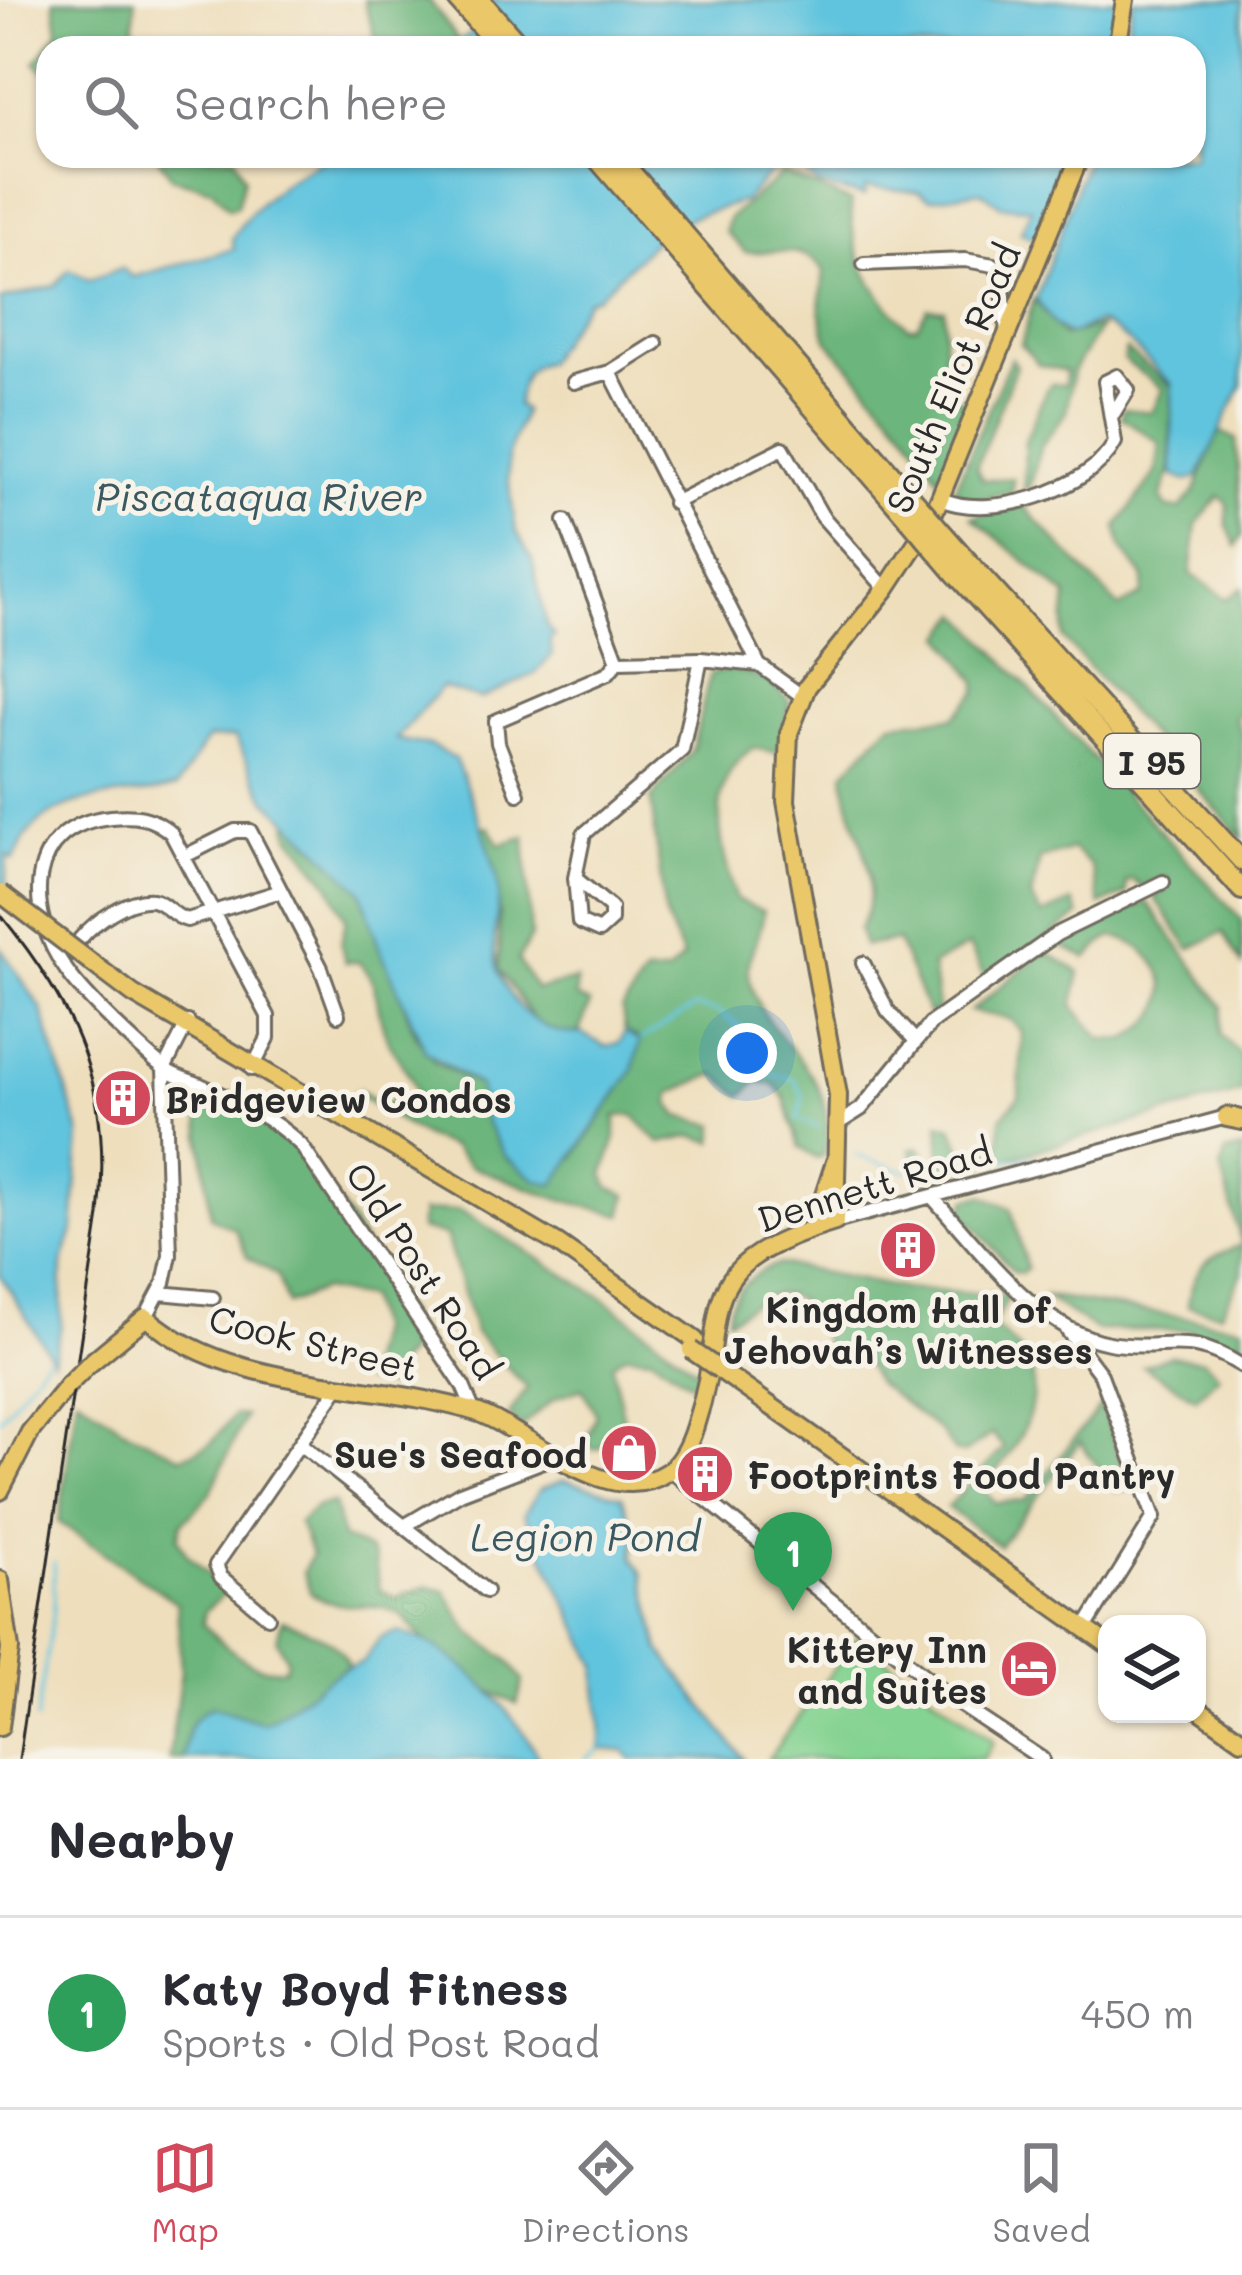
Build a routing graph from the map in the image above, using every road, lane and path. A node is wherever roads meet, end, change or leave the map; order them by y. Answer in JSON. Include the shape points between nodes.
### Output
{"nodes":[{"id":1,"x":458,"y":0,"type":"edge"},
{"id":2,"x":480,"y":0,"type":"edge"},
{"id":3,"x":1125,"y":0,"type":"edge"},
{"id":4,"x":490,"y":36,"type":"edge"},
{"id":5,"x":512,"y":36,"type":"edge"},
{"id":6,"x":1119,"y":36,"type":"edge"},
{"id":7,"x":606,"y":168,"type":"edge"},
{"id":8,"x":626,"y":168,"type":"edge"},
{"id":9,"x":1075,"y":168,"type":"edge"},
{"id":10,"x":864,"y":265,"type":"dead end"},
{"id":11,"x":1008,"y":336,"type":"junction"},
{"id":12,"x":656,"y":343,"type":"dead end"},
{"id":13,"x":610,"y":372,"type":"junction"},
{"id":14,"x":574,"y":382,"type":"dead end"},
{"id":15,"x":1114,"y":413,"type":"dead end"},
{"id":16,"x":941,"y":500,"type":"junction"},
{"id":17,"x":674,"y":502,"type":"junction"},
{"id":18,"x":565,"y":521,"type":"dead end"},
{"id":19,"x":886,"y":589,"type":"junction"},
{"id":20,"x":701,"y":658,"type":"junction"},
{"id":21,"x":618,"y":661,"type":"junction"},
{"id":22,"x":759,"y":665,"type":"junction"},
{"id":23,"x":1055,"y":669,"type":"junction"},
{"id":24,"x":802,"y":696,"type":"junction"},
{"id":25,"x":518,"y":794,"type":"dead end"},
{"id":26,"x":185,"y":856,"type":"junction"},
{"id":27,"x":1242,"y":861,"type":"edge"},
{"id":28,"x":575,"y":878,"type":"dead end"},
{"id":29,"x":1163,"y":882,"type":"dead end"},
{"id":30,"x":1242,"y":890,"type":"edge"},
{"id":31,"x":281,"y":891,"type":"junction"},
{"id":32,"x":0,"y":892,"type":"edge"},
{"id":33,"x":215,"y":913,"type":"junction"},
{"id":34,"x":80,"y":939,"type":"dead end"},
{"id":35,"x":863,"y":963,"type":"dead end"},
{"id":36,"x":338,"y":1015,"type":"dead end"},
{"id":37,"x":186,"y":1026,"type":"junction"},
{"id":38,"x":914,"y":1040,"type":"junction"},
{"id":39,"x":253,"y":1066,"type":"junction"},
{"id":40,"x":164,"y":1069,"type":"junction"},
{"id":41,"x":1237,"y":1116,"type":"edge"},
{"id":42,"x":839,"y":1123,"type":"junction"},
{"id":43,"x":836,"y":1162,"type":"junction"},
{"id":44,"x":933,"y":1198,"type":"junction"},
{"id":45,"x":836,"y":1222,"type":"junction"},
{"id":46,"x":813,"y":1229,"type":"junction"},
{"id":47,"x":160,"y":1293,"type":"junction"},
{"id":48,"x":213,"y":1298,"type":"dead end"},
{"id":49,"x":146,"y":1317,"type":"junction"},
{"id":50,"x":1066,"y":1329,"type":"junction"},
{"id":51,"x":1242,"y":1366,"type":"edge"},
{"id":52,"x":338,"y":1388,"type":"junction"},
{"id":53,"x":474,"y":1412,"type":"junction"},
{"id":54,"x":303,"y":1446,"type":"junction"},
{"id":55,"x":551,"y":1458,"type":"junction"},
{"id":56,"x":670,"y":1470,"type":"junction"},
{"id":57,"x":1,"y":1484,"type":"edge"},
{"id":58,"x":406,"y":1526,"type":"junction"},
{"id":59,"x":0,"y":1580,"type":"edge"},
{"id":60,"x":486,"y":1591,"type":"dead end"},
{"id":61,"x":268,"y":1617,"type":"dead end"},
{"id":62,"x":1085,"y":1628,"type":"junction"},
{"id":63,"x":1098,"y":1637,"type":"edge"},
{"id":64,"x":1206,"y":1714,"type":"edge"},
{"id":65,"x":0,"y":1727,"type":"edge"},
{"id":66,"x":1242,"y":1740,"type":"edge"},
{"id":67,"x":1042,"y":1759,"type":"edge"}],
"edges":[{"from":1,"to":4,"type":"highway"},
{"from":2,"to":5,"type":"highway"},
{"from":3,"to":6,"type":"main road"},
{"from":7,"to":23,"type":"highway","number":"I 95","bridge":true},
{"from":8,"to":23,"type":"highway","number":"I 95","bridge":true},
{"from":9,"to":11,"type":"main road","name":"South Eliot Road"},
{"from":10,"to":11,"type":"street","via":[[994,265]]},
{"from":11,"to":16,"type":"main road","name":"South Eliot Road"},
{"from":12,"to":13,"type":"street"},
{"from":13,"to":14,"type":"street"},
{"from":13,"to":17,"type":"street"},
{"from":15,"to":16,"type":"street","via":[[1111,449],[1072,485],[970,508]]},
{"from":16,"to":19,"type":"main road","name":"South Eliot Road"},
{"from":17,"to":19,"type":"street","via":[[783,448],[822,516]]},
{"from":17,"to":22,"type":"street"},
{"from":18,"to":21,"type":"street"},
{"from":19,"to":24,"type":"main road","name":"South Eliot Road"},
{"from":20,"to":21,"type":"street"},
{"from":20,"to":22,"type":"street"},
{"from":20,"to":28,"type":"street","via":[[682,750],[590,828],[578,847]]},
{"from":21,"to":25,"type":"street","via":[[608,673],[494,724]]},
{"from":22,"to":24,"type":"street"},
{"from":23,"to":27,"type":"highway","number":"I 95"},
{"from":23,"to":30,"type":"highway","number":"I 95"},
{"from":24,"to":42,"type":"main road","name":"South Eliot Road","via":[[789,733],[786,800]]},
{"from":26,"to":31,"type":"street","via":[[247,830]]},
{"from":26,"to":33,"type":"street"},
{"from":26,"to":40,"type":"street","via":[[159,823],[131,816],[77,823],[47,850],[41,878],[46,930],[62,964]]},
{"from":29,"to":38,"type":"street","via":[[1057,934]]},
{"from":31,"to":33,"type":"street"},
{"from":31,"to":36,"type":"street"},
{"from":32,"to":37,"type":"main road","bridge":true},
{"from":33,"to":34,"type":"street","via":[[180,919],[145,901],[105,916]]},
{"from":33,"to":39,"type":"street","via":[[269,1020]]},
{"from":35,"to":38,"type":"street"},
{"from":37,"to":39,"type":"main road"},
{"from":37,"to":39,"type":"main road"},
{"from":37,"to":40,"type":"street"},
{"from":38,"to":42,"type":"street","via":[[861,1109]]},
{"from":39,"to":62,"type":"main road","via":[[558,1244]]},
{"from":40,"to":47,"type":"street","via":[[171,1247]]},
{"from":40,"to":53,"type":"street","name":"Old Post Road","via":[[269,1118],[301,1145]]},
{"from":41,"to":44,"type":"street","name":"Dennett Road"},
{"from":42,"to":43,"type":"main road","name":"South Eliot Road"},
{"from":43,"to":45,"type":"main road"},
{"from":43,"to":46,"type":"main road"},
{"from":44,"to":45,"type":"street","name":"Dennett Road"},
{"from":44,"to":50,"type":"street"},
{"from":45,"to":46,"type":"main road","name":"Dennett Road"},
{"from":46,"to":56,"type":"main road","name":"Dennett Road","via":[[758,1252],[725,1289],[703,1402]]},
{"from":47,"to":48,"type":"street"},
{"from":47,"to":49,"type":"street"},
{"from":49,"to":52,"type":"main road","name":"Cook Street","via":[[199,1351]]},
{"from":49,"to":57,"type":"main road","bridge":true,"via":[[68,1385]]},
{"from":50,"to":51,"type":"street","via":[[1110,1343],[1194,1343]]},
{"from":50,"to":62,"type":"street","via":[[1101,1375],[1154,1517]]},
{"from":52,"to":53,"type":"main road","name":"Cook Street"},
{"from":52,"to":54,"type":"street"},
{"from":53,"to":55,"type":"main road","name":"Old Post Road"},
{"from":54,"to":58,"type":"street"},
{"from":54,"to":61,"type":"street","via":[[216,1565]]},
{"from":55,"to":56,"type":"main road","name":"Old Post Road","via":[[632,1481]]},
{"from":55,"to":58,"type":"street","via":[[460,1493]]},
{"from":56,"to":67,"type":"street","via":[[956,1702]]},
{"from":58,"to":60,"type":"street"},
{"from":59,"to":65,"type":"main road","via":[[10,1649]]},
{"from":62,"to":63,"type":"main road"},
{"from":64,"to":66,"type":"main road"}]}
